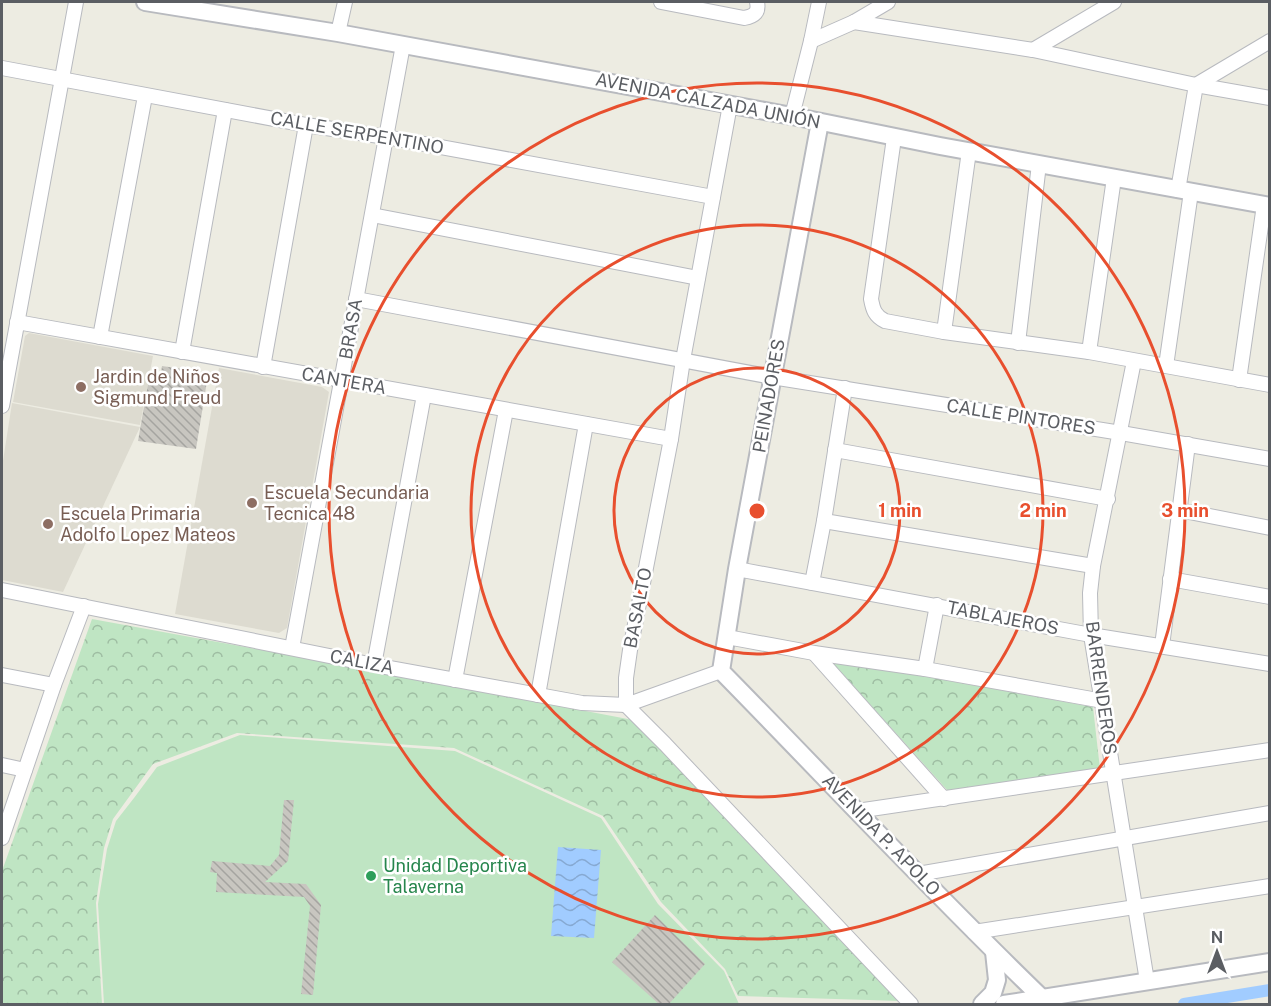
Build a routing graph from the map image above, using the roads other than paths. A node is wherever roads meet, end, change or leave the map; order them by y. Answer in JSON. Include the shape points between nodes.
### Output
{"nodes":[{"id":1,"x":76,"y":2,"type":"edge"},
{"id":2,"x":145,"y":2,"type":"edge"},
{"id":3,"x":345,"y":2,"type":"edge"},
{"id":4,"x":661,"y":2,"type":"edge"},
{"id":5,"x":819,"y":2,"type":"edge"},
{"id":6,"x":888,"y":2,"type":"edge"},
{"id":7,"x":1114,"y":2,"type":"edge"},
{"id":8,"x":757,"y":4,"type":"edge"},
{"id":9,"x":854,"y":22,"type":"junction"},
{"id":10,"x":338,"y":33,"type":"junction"},
{"id":11,"x":811,"y":41,"type":"junction"},
{"id":12,"x":1269,"y":41,"type":"edge"},
{"id":13,"x":403,"y":45,"type":"junction"},
{"id":14,"x":1033,"y":50,"type":"junction"},
{"id":15,"x":2,"y":68,"type":"edge"},
{"id":16,"x":62,"y":80,"type":"junction"},
{"id":17,"x":1196,"y":85,"type":"junction"},
{"id":18,"x":145,"y":96,"type":"junction"},
{"id":19,"x":1269,"y":98,"type":"edge"},
{"id":20,"x":730,"y":105,"type":"junction"},
{"id":21,"x":225,"y":110,"type":"junction"},
{"id":22,"x":792,"y":116,"type":"junction"},
{"id":23,"x":820,"y":122,"type":"junction"},
{"id":24,"x":306,"y":125,"type":"junction"},
{"id":25,"x":386,"y":137,"type":"junction"},
{"id":26,"x":894,"y":138,"type":"junction"},
{"id":27,"x":969,"y":151,"type":"junction"},
{"id":28,"x":1039,"y":164,"type":"junction"},
{"id":29,"x":1114,"y":178,"type":"junction"},
{"id":30,"x":1184,"y":191,"type":"junction"},
{"id":31,"x":713,"y":197,"type":"junction"},
{"id":32,"x":1267,"y":205,"type":"edge"},
{"id":33,"x":372,"y":215,"type":"junction"},
{"id":34,"x":698,"y":278,"type":"junction"},
{"id":35,"x":356,"y":299,"type":"junction"},
{"id":36,"x":17,"y":322,"type":"junction"},
{"id":37,"x":944,"y":332,"type":"junction"},
{"id":38,"x":100,"y":337,"type":"junction"},
{"id":39,"x":8,"y":338,"type":"edge"},
{"id":40,"x":1018,"y":343,"type":"junction"},
{"id":41,"x":182,"y":352,"type":"junction"},
{"id":42,"x":1089,"y":352,"type":"junction"},
{"id":43,"x":683,"y":360,"type":"junction"},
{"id":44,"x":1134,"y":361,"type":"junction"},
{"id":45,"x":1166,"y":366,"type":"junction"},
{"id":46,"x":263,"y":367,"type":"junction"},
{"id":47,"x":772,"y":377,"type":"junction"},
{"id":48,"x":1239,"y":380,"type":"junction"},
{"id":49,"x":342,"y":381,"type":"junction"},
{"id":50,"x":1269,"y":385,"type":"edge"},
{"id":51,"x":845,"y":388,"type":"junction"},
{"id":52,"x":424,"y":395,"type":"junction"},
{"id":53,"x":2,"y":406,"type":"edge"},
{"id":54,"x":506,"y":410,"type":"junction"},
{"id":55,"x":586,"y":424,"type":"junction"},
{"id":56,"x":1121,"y":433,"type":"junction"},
{"id":57,"x":671,"y":439,"type":"junction"},
{"id":58,"x":1188,"y":444,"type":"junction"},
{"id":59,"x":835,"y":450,"type":"junction"},
{"id":60,"x":1269,"y":459,"type":"edge"},
{"id":61,"x":1108,"y":499,"type":"junction"},
{"id":62,"x":1179,"y":510,"type":"junction"},
{"id":63,"x":824,"y":521,"type":"junction"},
{"id":64,"x":1269,"y":528,"type":"edge"},
{"id":65,"x":1093,"y":566,"type":"junction"},
{"id":66,"x":737,"y":569,"type":"junction"},
{"id":67,"x":1170,"y":579,"type":"junction"},
{"id":68,"x":812,"y":583,"type":"junction"},
{"id":69,"x":2,"y":590,"type":"edge"},
{"id":70,"x":1269,"y":597,"type":"edge"},
{"id":71,"x":84,"y":606,"type":"junction"},
{"id":72,"x":937,"y":606,"type":"junction"},
{"id":73,"x":1091,"y":634,"type":"junction"},
{"id":74,"x":727,"y":637,"type":"junction"},
{"id":75,"x":1162,"y":646,"type":"junction"},
{"id":76,"x":292,"y":648,"type":"junction"},
{"id":77,"x":814,"y":653,"type":"junction"},
{"id":78,"x":1269,"y":664,"type":"edge"},
{"id":79,"x":374,"y":665,"type":"junction"},
{"id":80,"x":925,"y":669,"type":"junction"},
{"id":81,"x":721,"y":671,"type":"junction"},
{"id":82,"x":2,"y":675,"type":"edge"},
{"id":83,"x":455,"y":680,"type":"junction"},
{"id":84,"x":54,"y":685,"type":"junction"},
{"id":85,"x":538,"y":695,"type":"junction"},
{"id":86,"x":1103,"y":701,"type":"junction"},
{"id":87,"x":626,"y":705,"type":"junction"},
{"id":88,"x":1269,"y":750,"type":"edge"},
{"id":89,"x":2,"y":765,"type":"edge"},
{"id":90,"x":25,"y":770,"type":"junction"},
{"id":91,"x":1114,"y":774,"type":"junction"},
{"id":92,"x":944,"y":799,"type":"junction"},
{"id":93,"x":858,"y":811,"type":"junction"},
{"id":94,"x":1269,"y":813,"type":"edge"},
{"id":95,"x":2,"y":838,"type":"edge"},
{"id":96,"x":1124,"y":838,"type":"junction"},
{"id":97,"x":918,"y":874,"type":"junction"},
{"id":98,"x":1269,"y":886,"type":"edge"},
{"id":99,"x":1136,"y":908,"type":"junction"},
{"id":100,"x":974,"y":932,"type":"junction"},
{"id":101,"x":994,"y":952,"type":"junction"},
{"id":102,"x":1269,"y":962,"type":"edge"},
{"id":103,"x":1147,"y":981,"type":"junction"},
{"id":104,"x":1044,"y":1001,"type":"edge"},
{"id":105,"x":911,"y":1005,"type":"edge"},
{"id":106,"x":982,"y":1005,"type":"edge"},
{"id":107,"x":1004,"y":1005,"type":"edge"}],
"edges":[{"from":1,"to":16,"type":"street"},
{"from":2,"to":10,"type":"street","name":"AVENIDA CALZADA UNIÓN"},
{"from":3,"to":10,"type":"street"},
{"from":4,"to":8,"type":"street","via":[[744,18],[756,13]]},
{"from":5,"to":11,"type":"street"},
{"from":6,"to":9,"type":"street"},
{"from":7,"to":14,"type":"street"},
{"from":9,"to":11,"type":"street"},
{"from":9,"to":14,"type":"street"},
{"from":10,"to":13,"type":"street","name":"AVENIDA CALZADA UNIÓN"},
{"from":11,"to":22,"type":"street"},
{"from":12,"to":17,"type":"street"},
{"from":13,"to":20,"type":"street","name":"AVENIDA CALZADA UNIÓN"},
{"from":13,"to":25,"type":"street","name":"BRASA"},
{"from":14,"to":17,"type":"street"},
{"from":15,"to":16,"type":"street","name":"CALLE SERPENTINO"},
{"from":16,"to":18,"type":"street","name":"CALLE SERPENTINO"},
{"from":16,"to":36,"type":"street"},
{"from":17,"to":19,"type":"street"},
{"from":17,"to":30,"type":"street"},
{"from":18,"to":21,"type":"street","name":"CALLE SERPENTINO"},
{"from":18,"to":38,"type":"street"},
{"from":20,"to":22,"type":"street","name":"AVENIDA CALZADA UNIÓN"},
{"from":20,"to":31,"type":"street","name":"BASALTO"},
{"from":21,"to":24,"type":"street","name":"CALLE SERPENTINO"},
{"from":21,"to":41,"type":"street"},
{"from":22,"to":23,"type":"street","name":"AVENIDA CALZADA UNIÓN"},
{"from":23,"to":26,"type":"street","name":"AVENIDA CALZADA UNIÓN"},
{"from":23,"to":47,"type":"street","name":"PEINADORES"},
{"from":24,"to":25,"type":"street","name":"CALLE SERPENTINO"},
{"from":24,"to":46,"type":"street"},
{"from":25,"to":31,"type":"street","name":"CALLE SERPENTINO"},
{"from":25,"to":33,"type":"street","name":"BRASA"},
{"from":26,"to":27,"type":"street","name":"AVENIDA CALZADA UNIÓN"},
{"from":26,"to":37,"type":"street","via":[[871,299],[873,311],[885,321]]},
{"from":27,"to":28,"type":"street","name":"AVENIDA CALZADA UNIÓN"},
{"from":27,"to":37,"type":"street"},
{"from":28,"to":29,"type":"street","name":"AVENIDA CALZADA UNIÓN"},
{"from":28,"to":40,"type":"street"},
{"from":29,"to":30,"type":"street","name":"AVENIDA CALZADA UNIÓN"},
{"from":29,"to":42,"type":"street"},
{"from":30,"to":32,"type":"street","name":"AVENIDA CALZADA UNIÓN"},
{"from":30,"to":45,"type":"street"},
{"from":31,"to":34,"type":"street","name":"BASALTO"},
{"from":32,"to":48,"type":"street"},
{"from":33,"to":34,"type":"street"},
{"from":33,"to":35,"type":"street","name":"BRASA"},
{"from":34,"to":43,"type":"street","name":"BASALTO"},
{"from":35,"to":43,"type":"street","name":"CALLE PINTORES"},
{"from":35,"to":49,"type":"street","name":"BRASA"},
{"from":36,"to":38,"type":"street","name":"CANTERA"},
{"from":36,"to":39,"type":"street"},
{"from":37,"to":40,"type":"street"},
{"from":38,"to":41,"type":"street","name":"CANTERA"},
{"from":39,"to":53,"type":"street"},
{"from":40,"to":42,"type":"street"},
{"from":41,"to":46,"type":"street","name":"CANTERA"},
{"from":42,"to":44,"type":"street"},
{"from":43,"to":47,"type":"street","name":"CALLE PINTORES"},
{"from":43,"to":57,"type":"street","name":"BASALTO"},
{"from":44,"to":45,"type":"street"},
{"from":44,"to":56,"type":"street","name":"BARRENDEROS"},
{"from":45,"to":48,"type":"street"},
{"from":46,"to":49,"type":"street","name":"CANTERA"},
{"from":47,"to":51,"type":"street","name":"CALLE PINTORES"},
{"from":47,"to":66,"type":"street","name":"PEINADORES"},
{"from":48,"to":50,"type":"street"},
{"from":49,"to":52,"type":"street","name":"CANTERA"},
{"from":49,"to":76,"type":"street","name":"BRASA"},
{"from":51,"to":56,"type":"street","name":"CALLE PINTORES"},
{"from":51,"to":59,"type":"street"},
{"from":52,"to":54,"type":"street","name":"CANTERA"},
{"from":52,"to":79,"type":"street"},
{"from":54,"to":55,"type":"street","name":"CANTERA"},
{"from":54,"to":83,"type":"street"},
{"from":55,"to":57,"type":"street","name":"CANTERA"},
{"from":55,"to":85,"type":"street"},
{"from":56,"to":58,"type":"street","name":"CALLE PINTORES"},
{"from":56,"to":61,"type":"street","name":"BARRENDEROS"},
{"from":57,"to":87,"type":"street","name":"BASALTO","via":[[630,650]]},
{"from":58,"to":60,"type":"street","name":"CALLE PINTORES"},
{"from":58,"to":62,"type":"street"},
{"from":59,"to":61,"type":"street"},
{"from":59,"to":63,"type":"street"},
{"from":61,"to":65,"type":"street","name":"BARRENDEROS"},
{"from":62,"to":64,"type":"street"},
{"from":62,"to":67,"type":"street"},
{"from":63,"to":65,"type":"street"},
{"from":63,"to":68,"type":"street"},
{"from":65,"to":73,"type":"street","name":"BARRENDEROS"},
{"from":66,"to":68,"type":"street","name":"TABLAJEROS"},
{"from":66,"to":74,"type":"street","name":"PEINADORES"},
{"from":67,"to":70,"type":"street"},
{"from":67,"to":75,"type":"street"},
{"from":68,"to":72,"type":"street","name":"TABLAJEROS"},
{"from":69,"to":71,"type":"street","name":"CALIZA"},
{"from":71,"to":76,"type":"street","name":"CALIZA"},
{"from":71,"to":84,"type":"street"},
{"from":72,"to":73,"type":"street","name":"TABLAJEROS"},
{"from":72,"to":80,"type":"street"},
{"from":73,"to":75,"type":"street","name":"TABLAJEROS"},
{"from":73,"to":86,"type":"street","name":"BARRENDEROS"},
{"from":74,"to":77,"type":"street"},
{"from":74,"to":81,"type":"street","name":"PEINADORES"},
{"from":75,"to":78,"type":"street","name":"TABLAJEROS"},
{"from":76,"to":79,"type":"street","name":"CALIZA"},
{"from":77,"to":80,"type":"street"},
{"from":77,"to":92,"type":"street"},
{"from":79,"to":83,"type":"street","name":"CALIZA"},
{"from":80,"to":86,"type":"street"},
{"from":81,"to":87,"type":"street","name":"CALIZA"},
{"from":81,"to":93,"type":"street","name":"AVENIDA P. APOLO"},
{"from":82,"to":84,"type":"street"},
{"from":83,"to":85,"type":"street","name":"CALIZA"},
{"from":84,"to":90,"type":"street"},
{"from":85,"to":87,"type":"street","name":"CALIZA"},
{"from":86,"to":91,"type":"street","name":"BARRENDEROS"},
{"from":87,"to":105,"type":"street"},
{"from":88,"to":91,"type":"street"},
{"from":89,"to":90,"type":"street"},
{"from":90,"to":95,"type":"street"},
{"from":91,"to":92,"type":"street"},
{"from":91,"to":96,"type":"street","name":"BARRENDEROS"},
{"from":92,"to":93,"type":"street"},
{"from":93,"to":97,"type":"street","name":"AVENIDA P. APOLO"},
{"from":94,"to":96,"type":"street"},
{"from":96,"to":97,"type":"street"},
{"from":96,"to":99,"type":"street","name":"BARRENDEROS"},
{"from":97,"to":100,"type":"street","name":"AVENIDA P. APOLO"},
{"from":98,"to":99,"type":"street"},
{"from":99,"to":100,"type":"street"},
{"from":99,"to":103,"type":"street","name":"BARRENDEROS"},
{"from":100,"to":101,"type":"street","name":"AVENIDA P. APOLO"},
{"from":101,"to":104,"type":"street","name":"AVENIDA P. APOLO"},
{"from":101,"to":106,"type":"street","via":[[997,980],[993,993]]},
{"from":102,"to":103,"type":"street"},
{"from":103,"to":104,"type":"street"},
{"from":104,"to":107,"type":"street"}]}
